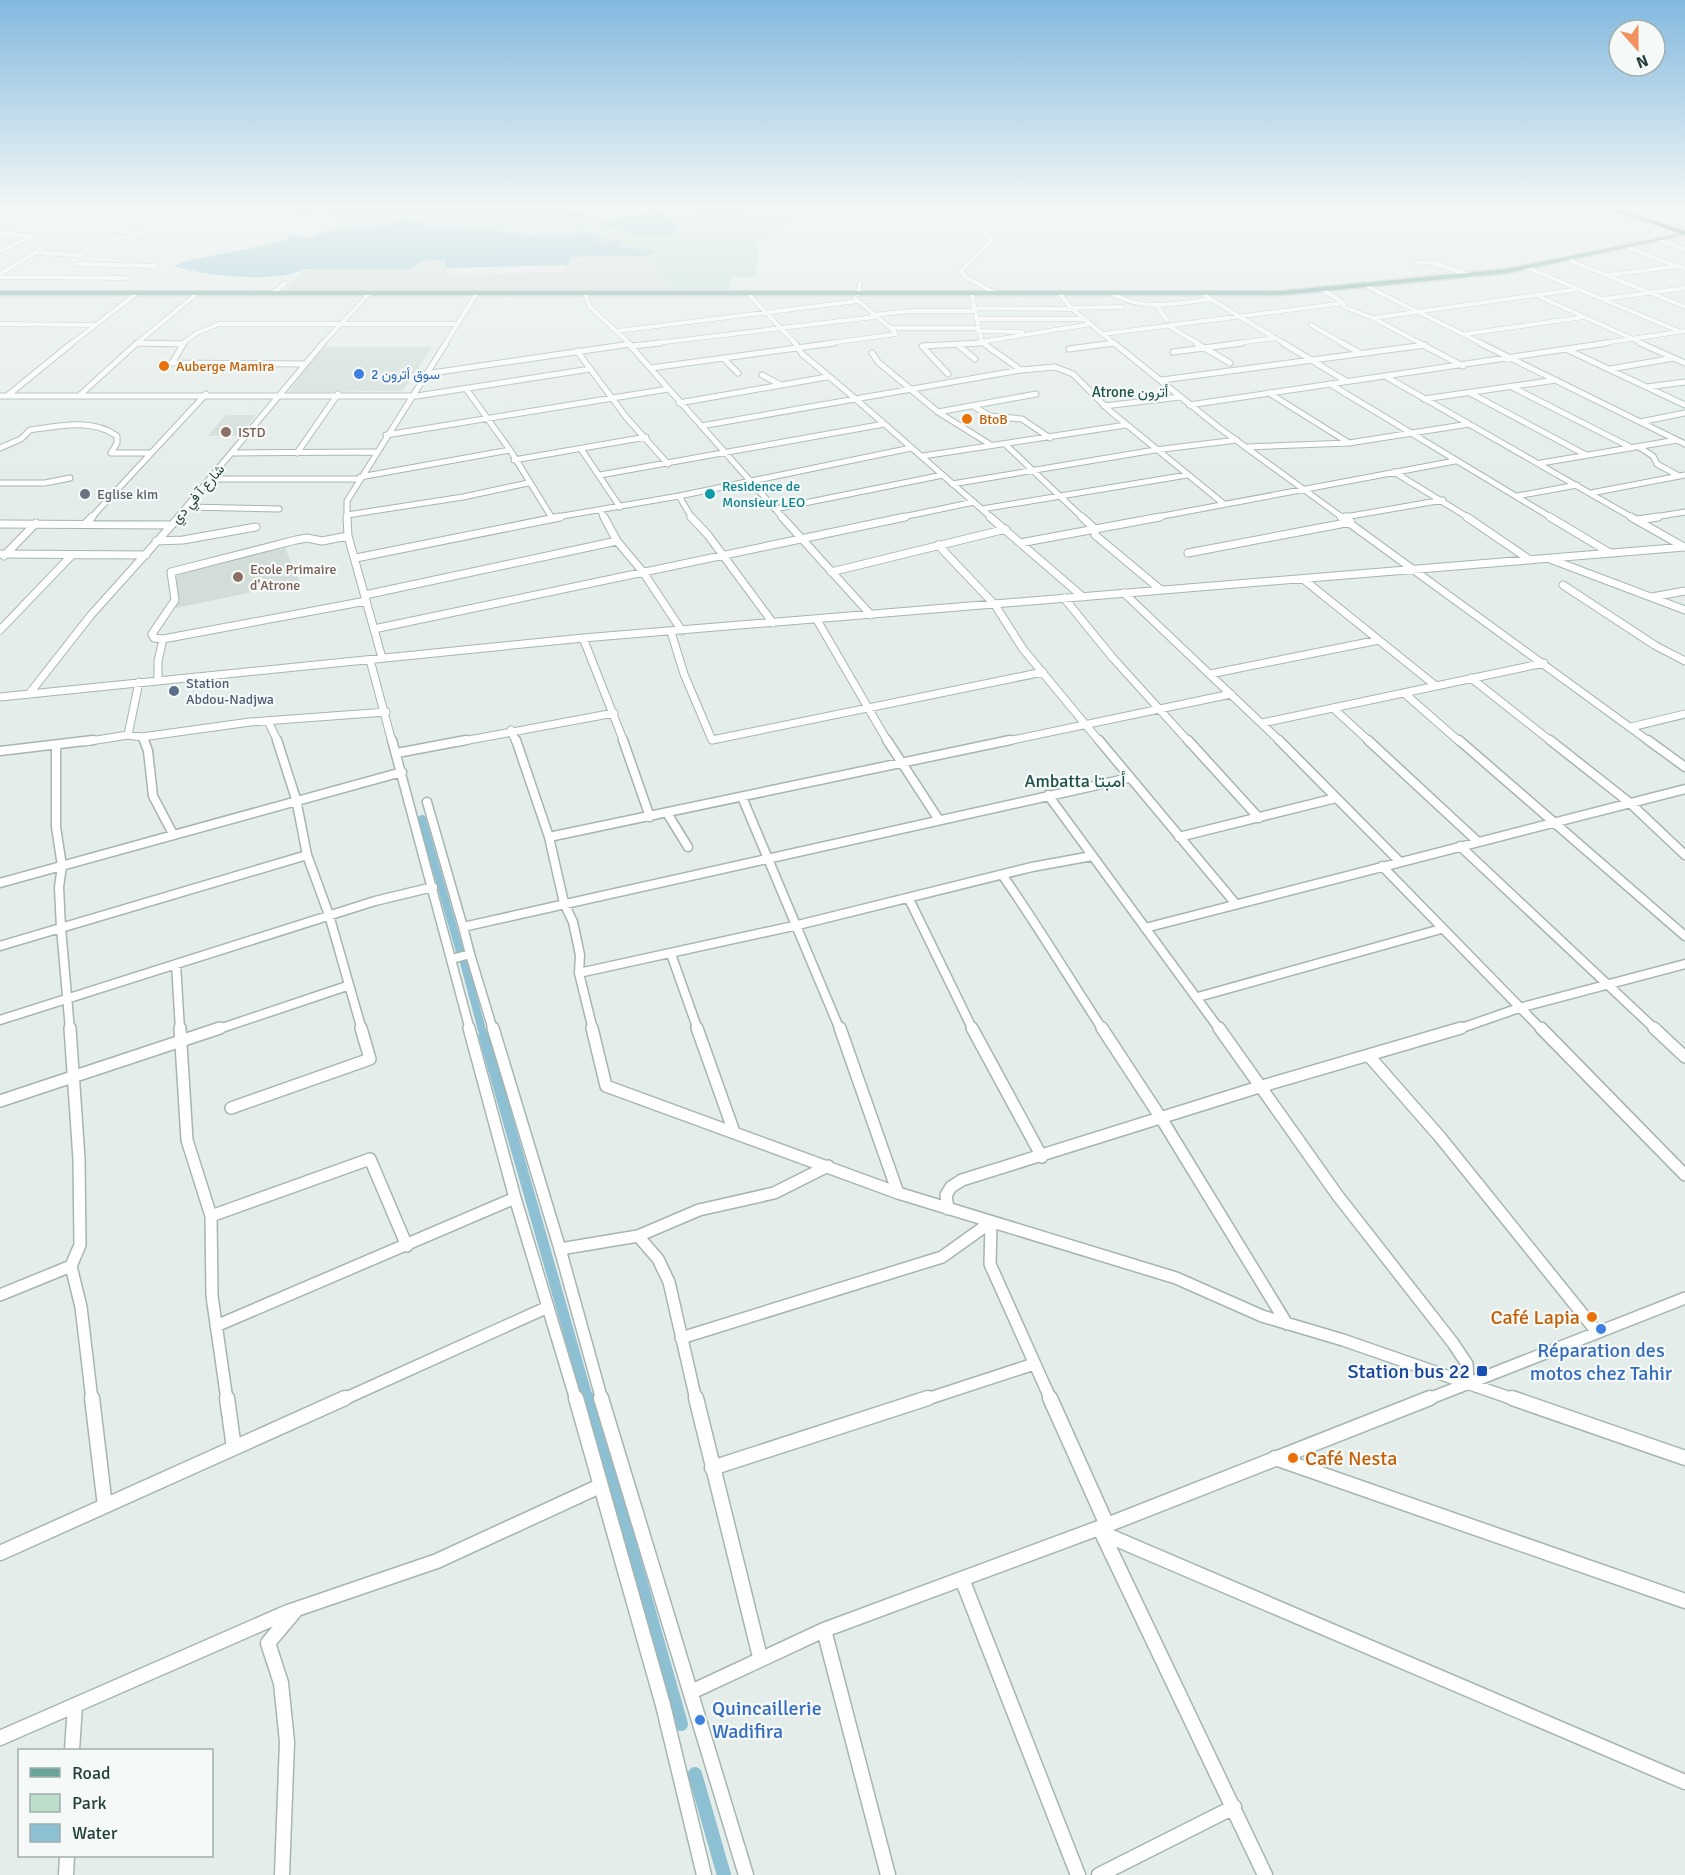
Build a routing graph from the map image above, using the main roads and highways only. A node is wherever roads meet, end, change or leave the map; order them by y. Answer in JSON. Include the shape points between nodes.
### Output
{"nodes":[{"id":1,"x":448,"y":296,"type":"edge"},
{"id":2,"x":530,"y":296,"type":"edge"},
{"id":3,"x":653,"y":296,"type":"edge"},
{"id":4,"x":668,"y":296,"type":"edge"},
{"id":5,"x":908,"y":296,"type":"edge"},
{"id":6,"x":994,"y":296,"type":"edge"},
{"id":7,"x":1137,"y":296,"type":"edge"},
{"id":8,"x":1246,"y":296,"type":"edge"},
{"id":9,"x":856,"y":297,"type":"junction"}],
"edges":[{"from":1,"to":2,"type":"main road"},
{"from":3,"to":9,"type":"main road"},
{"from":4,"to":9,"type":"main road"},
{"from":5,"to":9,"type":"main road"},
{"from":6,"to":9,"type":"main road"},
{"from":7,"to":8,"type":"main road"}]}
